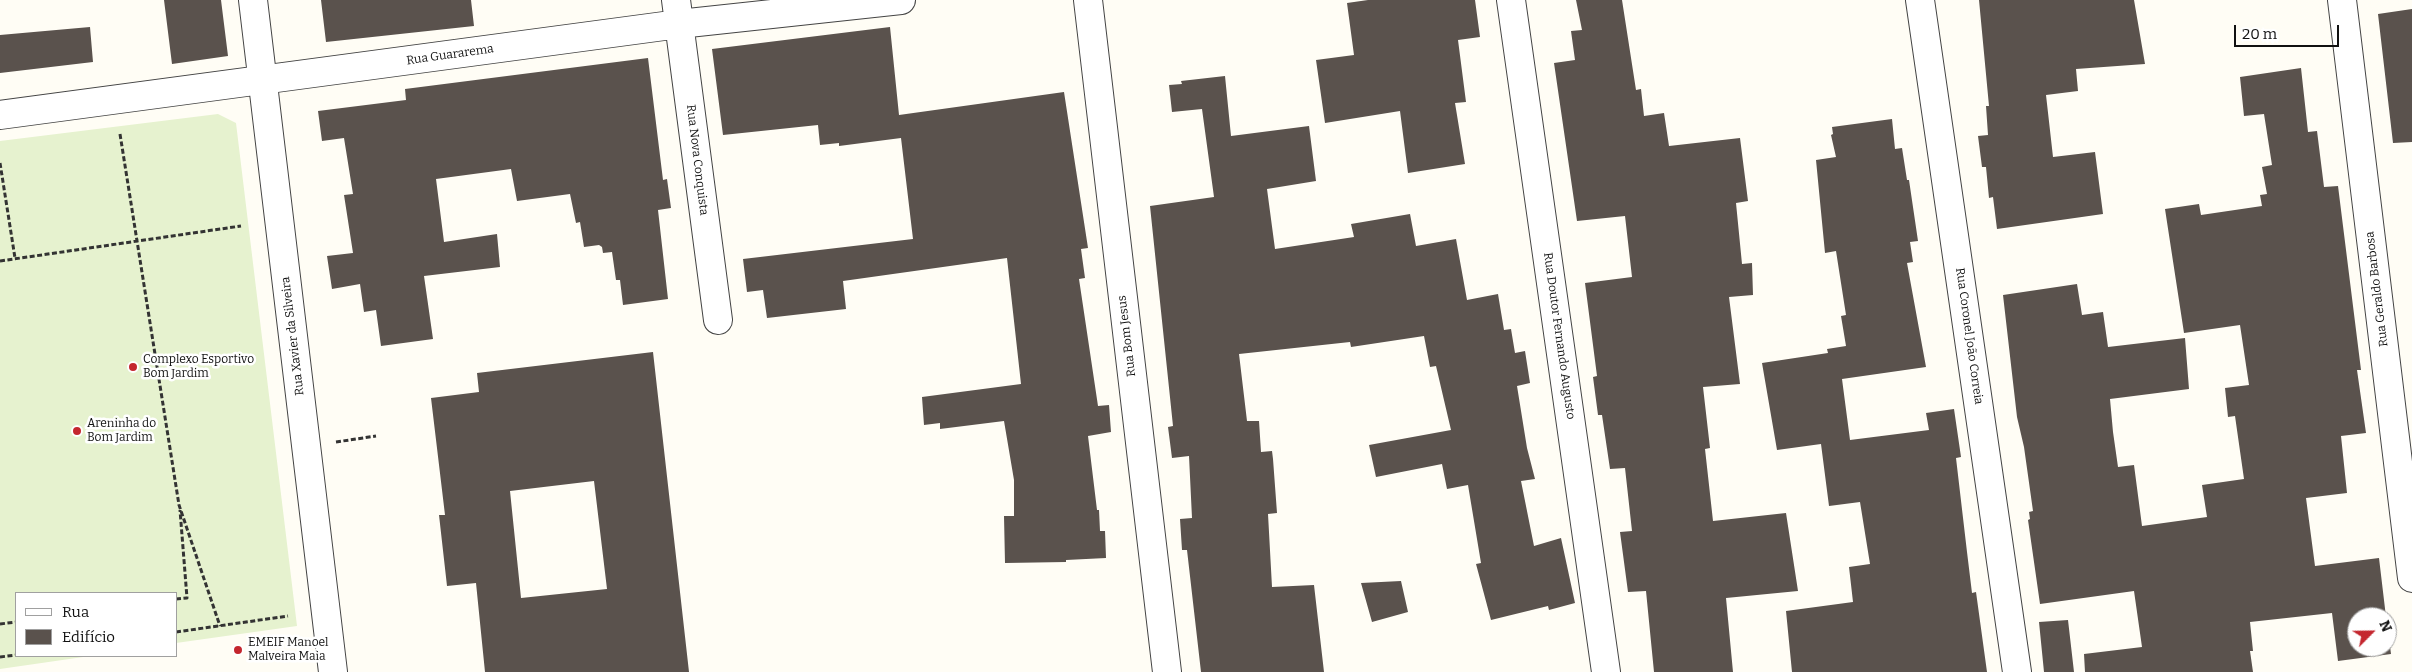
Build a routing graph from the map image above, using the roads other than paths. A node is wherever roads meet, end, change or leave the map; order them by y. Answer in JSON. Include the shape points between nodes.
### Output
{"nodes":[{"id":1,"x":254,"y":0,"type":"edge"},
{"id":2,"x":902,"y":0,"type":"edge"},
{"id":3,"x":1088,"y":0,"type":"edge"},
{"id":4,"x":1511,"y":0,"type":"edge"},
{"id":5,"x":1920,"y":0,"type":"edge"},
{"id":6,"x":2342,"y":0,"type":"edge"},
{"id":7,"x":678,"y":12,"type":"edge"},
{"id":8,"x":263,"y":80,"type":"junction"},
{"id":9,"x":0,"y":115,"type":"edge"},
{"id":10,"x":718,"y":320,"type":"dead end"},
{"id":11,"x":2412,"y":578,"type":"edge"},
{"id":12,"x":333,"y":672,"type":"edge"},
{"id":13,"x":1167,"y":672,"type":"edge"},
{"id":14,"x":1606,"y":672,"type":"edge"},
{"id":15,"x":2017,"y":672,"type":"edge"}],
"edges":[{"from":1,"to":8,"type":"street","name":"Rua Xavier da Silveira"},
{"from":2,"to":7,"type":"street","name":"Rua Guararema"},
{"from":3,"to":13,"type":"street","name":"Rua Bom Jesus"},
{"from":4,"to":14,"type":"street","name":"Rua Doutor Fernando Augusto"},
{"from":5,"to":15,"type":"street","name":"Rua Coronel João Correia"},
{"from":6,"to":11,"type":"street","name":"Rua Geraldo Barbosa"},
{"from":7,"to":8,"type":"street","name":"Rua Guararema"},
{"from":7,"to":10,"type":"street","name":"Rua Nova Conquista"},
{"from":8,"to":9,"type":"street","name":"Rua Guararema"},
{"from":8,"to":12,"type":"street","name":"Rua Xavier da Silveira"}]}
